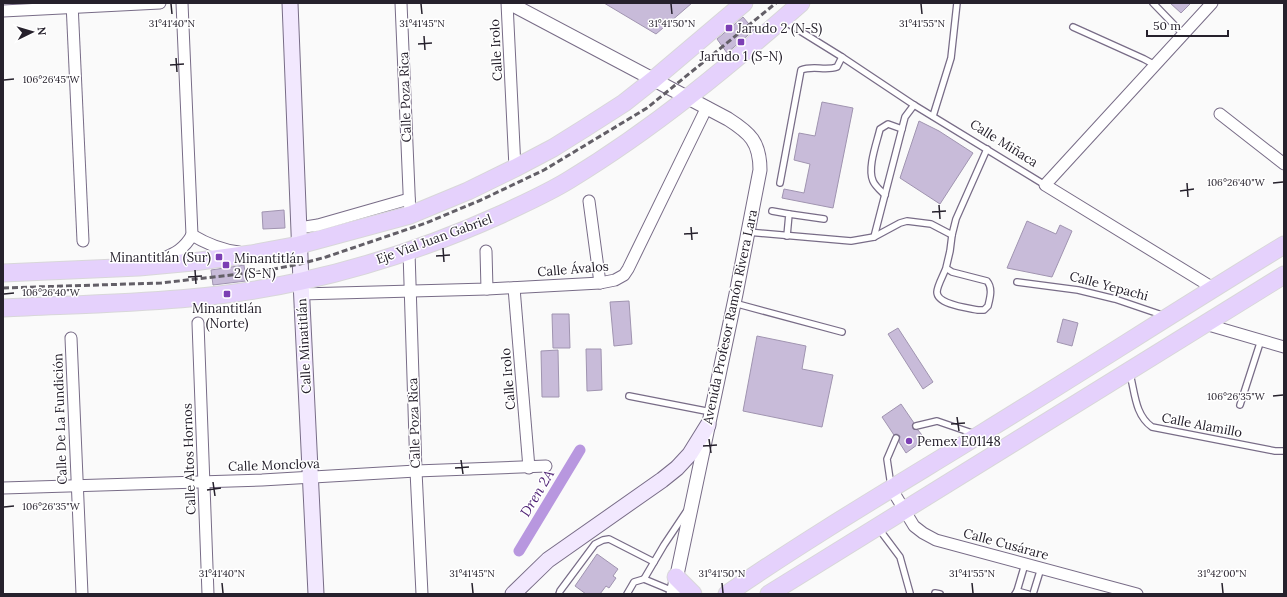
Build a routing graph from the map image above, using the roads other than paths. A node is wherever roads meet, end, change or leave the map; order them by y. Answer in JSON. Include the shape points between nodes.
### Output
{"nodes":[{"id":1,"x":160,"y":3,"type":"edge"},
{"id":2,"x":182,"y":3,"type":"edge"},
{"id":3,"x":290,"y":3,"type":"edge"},
{"id":4,"x":401,"y":3,"type":"edge"},
{"id":5,"x":508,"y":3,"type":"edge"},
{"id":6,"x":744,"y":3,"type":"edge"},
{"id":7,"x":801,"y":3,"type":"edge"},
{"id":8,"x":957,"y":3,"type":"edge"},
{"id":9,"x":1153,"y":3,"type":"edge"},
{"id":10,"x":1212,"y":3,"type":"edge"},
{"id":11,"x":72,"y":6,"type":"edge"},
{"id":12,"x":3,"y":11,"type":"edge"},
{"id":13,"x":782,"y":19,"type":"junction"},
{"id":14,"x":1073,"y":27,"type":"dead end"},
{"id":15,"x":1183,"y":34,"type":"junction"},
{"id":16,"x":842,"y":57,"type":"junction"},
{"id":17,"x":1154,"y":65,"type":"junction"},
{"id":18,"x":654,"y":80,"type":"junction"},
{"id":19,"x":689,"y":98,"type":"junction"},
{"id":20,"x":914,"y":104,"type":"junction"},
{"id":21,"x":707,"y":108,"type":"junction"},
{"id":22,"x":1220,"y":114,"type":"dead end"},
{"id":23,"x":933,"y":116,"type":"junction"},
{"id":24,"x":902,"y":129,"type":"junction"},
{"id":25,"x":987,"y":149,"type":"junction"},
{"id":26,"x":1284,"y":164,"type":"edge"},
{"id":27,"x":515,"y":168,"type":"junction"},
{"id":28,"x":780,"y":183,"type":"dead end"},
{"id":29,"x":1045,"y":185,"type":"junction"},
{"id":30,"x":885,"y":195,"type":"junction"},
{"id":31,"x":589,"y":201,"type":"dead end"},
{"id":32,"x":410,"y":207,"type":"junction"},
{"id":33,"x":772,"y":211,"type":"dead end"},
{"id":34,"x":789,"y":214,"type":"junction"},
{"id":35,"x":824,"y":219,"type":"dead end"},
{"id":36,"x":748,"y":232,"type":"junction"},
{"id":37,"x":192,"y":235,"type":"junction"},
{"id":38,"x":952,"y":235,"type":"junction"},
{"id":39,"x":787,"y":236,"type":"junction"},
{"id":40,"x":299,"y":237,"type":"junction"},
{"id":41,"x":874,"y":237,"type":"junction"},
{"id":42,"x":83,"y":241,"type":"dead end"},
{"id":43,"x":1284,"y":244,"type":"edge"},
{"id":44,"x":486,"y":251,"type":"dead end"},
{"id":45,"x":409,"y":252,"type":"junction"},
{"id":46,"x":251,"y":254,"type":"junction"},
{"id":47,"x":139,"y":267,"type":"junction"},
{"id":48,"x":946,"y":268,"type":"junction"},
{"id":49,"x":3,"y":273,"type":"edge"},
{"id":50,"x":1284,"y":275,"type":"edge"},
{"id":51,"x":1017,"y":282,"type":"dead end"},
{"id":52,"x":600,"y":283,"type":"junction"},
{"id":53,"x":301,"y":288,"type":"junction"},
{"id":54,"x":514,"y":288,"type":"junction"},
{"id":55,"x":1213,"y":288,"type":"junction"},
{"id":56,"x":487,"y":289,"type":"junction"},
{"id":57,"x":410,"y":291,"type":"junction"},
{"id":58,"x":734,"y":303,"type":"junction"},
{"id":59,"x":3,"y":308,"type":"edge"},
{"id":60,"x":1169,"y":317,"type":"junction"},
{"id":61,"x":198,"y":323,"type":"dead end"},
{"id":62,"x":1205,"y":324,"type":"junction"},
{"id":63,"x":842,"y":332,"type":"dead end"},
{"id":64,"x":71,"y":338,"type":"dead end"},
{"id":65,"x":1261,"y":340,"type":"junction"},
{"id":66,"x":1284,"y":347,"type":"edge"},
{"id":67,"x":1130,"y":372,"type":"junction"},
{"id":68,"x":629,"y":396,"type":"dead end"},
{"id":69,"x":1240,"y":405,"type":"dead end"},
{"id":70,"x":709,"y":419,"type":"junction"},
{"id":71,"x":916,"y":426,"type":"dead end"},
{"id":72,"x":979,"y":435,"type":"junction"},
{"id":73,"x":896,"y":438,"type":"dead end"},
{"id":74,"x":1284,"y":451,"type":"edge"},
{"id":75,"x":546,"y":466,"type":"dead end"},
{"id":76,"x":529,"y":468,"type":"junction"},
{"id":77,"x":416,"y":471,"type":"junction"},
{"id":78,"x":311,"y":478,"type":"junction"},
{"id":79,"x":203,"y":481,"type":"junction"},
{"id":80,"x":77,"y":485,"type":"junction"},
{"id":81,"x":3,"y":488,"type":"edge"},
{"id":82,"x":891,"y":488,"type":"junction"},
{"id":83,"x":692,"y":504,"type":"junction"},
{"id":84,"x":905,"y":510,"type":"junction"},
{"id":85,"x":878,"y":527,"type":"junction"},
{"id":86,"x":654,"y":562,"type":"junction"},
{"id":87,"x":1025,"y":564,"type":"junction"},
{"id":88,"x":1041,"y":568,"type":"junction"},
{"id":89,"x":644,"y":579,"type":"junction"},
{"id":90,"x":674,"y":588,"type":"edge"},
{"id":91,"x":1016,"y":592,"type":"edge"},
{"id":92,"x":910,"y":593,"type":"edge"},
{"id":93,"x":82,"y":594,"type":"edge"},
{"id":94,"x":208,"y":594,"type":"edge"},
{"id":95,"x":316,"y":594,"type":"edge"},
{"id":96,"x":422,"y":594,"type":"edge"},
{"id":97,"x":513,"y":594,"type":"edge"},
{"id":98,"x":559,"y":594,"type":"edge"},
{"id":99,"x":627,"y":594,"type":"edge"},
{"id":100,"x":693,"y":594,"type":"edge"},
{"id":101,"x":727,"y":594,"type":"edge"},
{"id":102,"x":769,"y":594,"type":"edge"},
{"id":103,"x":1028,"y":594,"type":"edge"},
{"id":104,"x":1033,"y":594,"type":"edge"},
{"id":105,"x":1137,"y":594,"type":"edge"}],
"edges":[{"from":1,"to":11,"type":"street"},
{"from":2,"to":37,"type":"street"},
{"from":3,"to":40,"type":"main road","name":"Calle Minatitlán"},
{"from":4,"to":32,"type":"street","name":"Calle Poza Rica"},
{"from":5,"to":18,"type":"street"},
{"from":5,"to":27,"type":"street","name":"Calle Irolo"},
{"from":6,"to":18,"type":"main road"},
{"from":7,"to":13,"type":"main road","name":"Eje Vial Juan Gabriel"},
{"from":8,"to":23,"type":"lane","via":[[951,58]]},
{"from":9,"to":15,"type":"lane"},
{"from":10,"to":15,"type":"street"},
{"from":11,"to":12,"type":"street"},
{"from":11,"to":42,"type":"street"},
{"from":13,"to":16,"type":"lane","name":"Calle Miñaca"},
{"from":13,"to":19,"type":"main road","name":"Eje Vial Juan Gabriel"},
{"from":14,"to":17,"type":"lane"},
{"from":15,"to":17,"type":"street"},
{"from":16,"to":20,"type":"lane","name":"Calle Miñaca"},
{"from":16,"to":28,"type":"lane","via":[[837,67],[830,70],[801,70]]},
{"from":17,"to":29,"type":"street"},
{"from":18,"to":19,"type":"street"},
{"from":18,"to":27,"type":"main road","via":[[586,128]]},
{"from":19,"to":21,"type":"street","name":"Avenida Profesor Ramón Rivera Lara"},
{"from":19,"to":45,"type":"main road","name":"Eje Vial Juan Gabriel","via":[[639,135],[568,181],[476,226]]},
{"from":20,"to":23,"type":"lane","name":"Calle Miñaca"},
{"from":20,"to":24,"type":"lane","via":[[905,117]]},
{"from":21,"to":36,"type":"street","name":"Avenida Profesor Ramón Rivera Lara","via":[[743,128],[752,137],[759,152],[760,170]]},
{"from":21,"to":52,"type":"street","name":"Calle Ávalos","via":[[628,269],[615,280]]},
{"from":22,"to":26,"type":"street"},
{"from":23,"to":25,"type":"lane","name":"Calle Miñaca"},
{"from":24,"to":30,"type":"lane"},
{"from":24,"to":30,"type":"lane","via":[[888,124],[880,129],[876,144],[870,174],[873,182]]},
{"from":25,"to":29,"type":"lane","name":"Calle Miñaca"},
{"from":25,"to":38,"type":"lane","via":[[956,219]]},
{"from":27,"to":32,"type":"main road","via":[[468,191]]},
{"from":29,"to":55,"type":"street","name":"Calle Miñaca"},
{"from":30,"to":41,"type":"lane"},
{"from":31,"to":52,"type":"street"},
{"from":32,"to":40,"type":"main road"},
{"from":33,"to":34,"type":"lane"},
{"from":34,"to":35,"type":"lane"},
{"from":34,"to":39,"type":"lane"},
{"from":36,"to":39,"type":"lane"},
{"from":36,"to":58,"type":"street","name":"Avenida Profesor Ramón Rivera Lara"},
{"from":37,"to":46,"type":"street","via":[[230,251]]},
{"from":37,"to":47,"type":"street","via":[[180,250]]},
{"from":38,"to":41,"type":"lane","via":[[931,224],[907,220]]},
{"from":38,"to":48,"type":"lane"},
{"from":39,"to":41,"type":"lane","via":[[851,240]]},
{"from":40,"to":46,"type":"main road"},
{"from":40,"to":53,"type":"main road","name":"Calle Minatitlán"},
{"from":43,"to":55,"type":"main road"},
{"from":44,"to":56,"type":"street"},
{"from":45,"to":53,"type":"main road","name":"Eje Vial Juan Gabriel"},
{"from":45,"to":57,"type":"street","name":"Calle Poza Rica"},
{"from":46,"to":47,"type":"main road"},
{"from":47,"to":49,"type":"main road"},
{"from":48,"to":48,"type":"lane","via":[[987,281],[991,290],[988,306],[984,310],[978,310],[943,302],[937,292]]},
{"from":50,"to":62,"type":"main road"},
{"from":51,"to":60,"type":"lane","name":"Calle Yepachi","via":[[1078,290]]},
{"from":52,"to":54,"type":"street","name":"Calle Ávalos"},
{"from":53,"to":57,"type":"street","name":"Calle Ávalos"},
{"from":53,"to":59,"type":"main road","name":"Eje Vial Juan Gabriel","via":[[188,298]]},
{"from":53,"to":78,"type":"main road","name":"Calle Minatitlán"},
{"from":54,"to":56,"type":"street","name":"Calle Ávalos"},
{"from":54,"to":76,"type":"street","name":"Calle Irolo"},
{"from":55,"to":60,"type":"main road"},
{"from":56,"to":57,"type":"street","name":"Calle Ávalos"},
{"from":57,"to":77,"type":"street","name":"Calle Poza Rica"},
{"from":58,"to":63,"type":"lane"},
{"from":58,"to":70,"type":"street","name":"Avenida Profesor Ramón Rivera Lara"},
{"from":60,"to":72,"type":"main road"},
{"from":61,"to":79,"type":"street","name":"Calle Altos Hornos"},
{"from":62,"to":65,"type":"street"},
{"from":62,"to":67,"type":"main road"},
{"from":64,"to":80,"type":"street","name":"Calle De La Fundición"},
{"from":65,"to":66,"type":"street"},
{"from":65,"to":69,"type":"lane"},
{"from":67,"to":74,"type":"lane","name":"Calle Alamillo","via":[[1138,411],[1152,427]]},
{"from":67,"to":84,"type":"main road"},
{"from":68,"to":70,"type":"lane"},
{"from":70,"to":83,"type":"street","name":"Avenida Profesor Ramón Rivera Lara"},
{"from":70,"to":97,"type":"main road","via":[[690,454],[677,468],[548,560]]},
{"from":71,"to":72,"type":"lane","via":[[937,421]]},
{"from":72,"to":82,"type":"main road"},
{"from":73,"to":82,"type":"lane","via":[[887,459]]},
{"from":75,"to":76,"type":"street","name":"Calle Monclova"},
{"from":76,"to":77,"type":"street","name":"Calle Monclova"},
{"from":77,"to":78,"type":"street","name":"Calle Monclova"},
{"from":77,"to":96,"type":"street","name":"Calle Poza Rica"},
{"from":78,"to":79,"type":"street","name":"Calle Monclova"},
{"from":78,"to":95,"type":"main road","name":"Calle Minatitlán"},
{"from":79,"to":80,"type":"street","name":"Calle Monclova"},
{"from":79,"to":94,"type":"street","name":"Calle Altos Hornos"},
{"from":80,"to":81,"type":"street","name":"Calle Monclova"},
{"from":80,"to":93,"type":"street","name":"Calle De La Fundición"},
{"from":82,"to":84,"type":"street","name":"Calle Cusárare"},
{"from":82,"to":101,"type":"main road"},
{"from":83,"to":86,"type":"lane"},
{"from":83,"to":90,"type":"street","name":"Avenida Profesor Ramón Rivera Lara"},
{"from":84,"to":85,"type":"main road"},
{"from":84,"to":87,"type":"street","name":"Calle Cusárare","via":[[914,526],[936,540]]},
{"from":85,"to":92,"type":"lane","via":[[900,557]]},
{"from":85,"to":102,"type":"main road"},
{"from":86,"to":89,"type":"lane"},
{"from":86,"to":98,"type":"lane","via":[[609,539],[603,540],[595,544]]},
{"from":87,"to":88,"type":"street","name":"Calle Cusárare"},
{"from":87,"to":91,"type":"lane"},
{"from":88,"to":104,"type":"lane"},
{"from":88,"to":105,"type":"street","name":"Calle Cusárare"},
{"from":89,"to":90,"type":"lane"},
{"from":89,"to":99,"type":"lane","via":[[634,582]]},
{"from":90,"to":100,"type":"main road"},
{"from":91,"to":103,"type":"lane"}]}
